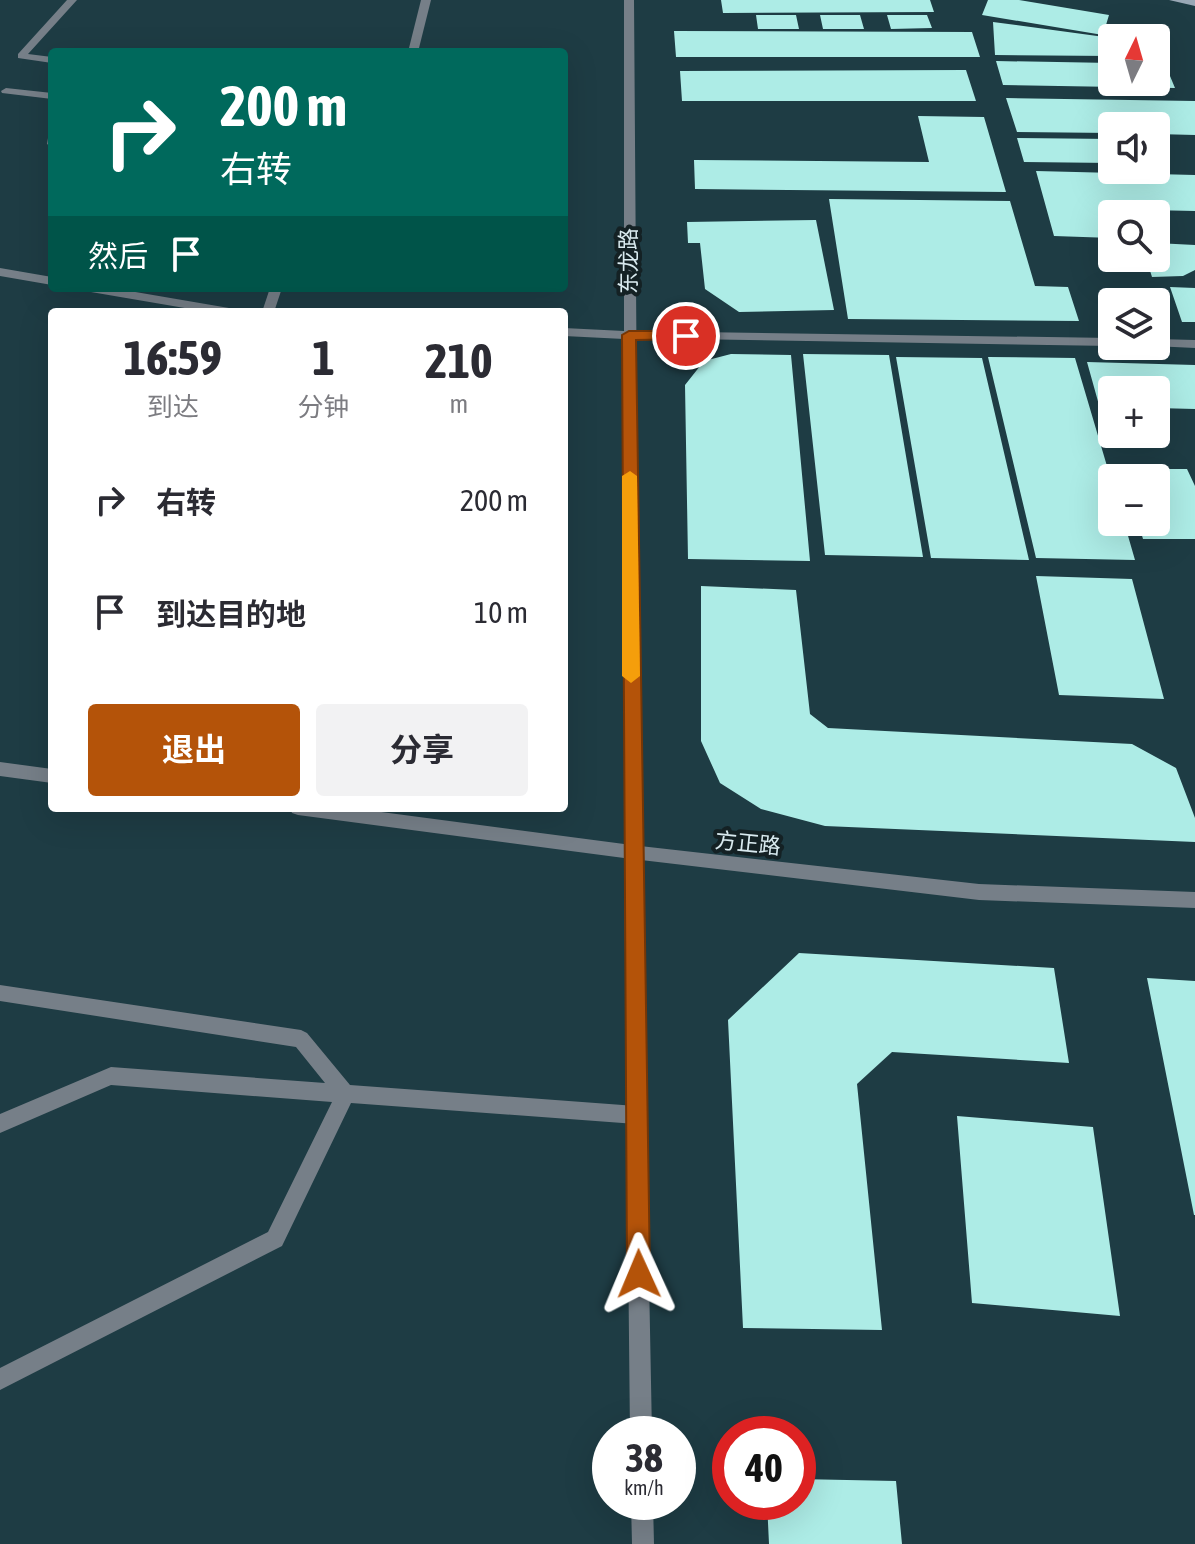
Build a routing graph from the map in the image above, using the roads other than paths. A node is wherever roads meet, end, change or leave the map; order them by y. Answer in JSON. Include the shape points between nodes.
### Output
{"nodes":[{"id":1,"x":72,"y":0,"type":"edge"},
{"id":2,"x":426,"y":0,"type":"edge"},
{"id":3,"x":629,"y":0,"type":"edge"},
{"id":4,"x":1174,"y":0,"type":"edge"},
{"id":5,"x":1195,"y":3,"type":"edge"},
{"id":6,"x":414,"y":48,"type":"edge"},
{"id":7,"x":48,"y":59,"type":"edge"},
{"id":8,"x":6,"y":91,"type":"dead end"},
{"id":9,"x":48,"y":96,"type":"edge"},
{"id":10,"x":0,"y":272,"type":"edge"},
{"id":11,"x":48,"y":280,"type":"edge"},
{"id":12,"x":114,"y":292,"type":"edge"},
{"id":13,"x":206,"y":308,"type":"edge"},
{"id":14,"x":568,"y":332,"type":"edge"},
{"id":15,"x":629,"y":335,"type":"junction"},
{"id":16,"x":1098,"y":342,"type":"edge"},
{"id":17,"x":1170,"y":343,"type":"edge"},
{"id":18,"x":1195,"y":344,"type":"edge"},
{"id":19,"x":0,"y":769,"type":"edge"},
{"id":20,"x":48,"y":775,"type":"edge"},
{"id":21,"x":328,"y":812,"type":"edge"},
{"id":22,"x":632,"y":852,"type":"junction"},
{"id":23,"x":1195,"y":900,"type":"edge"},
{"id":24,"x":0,"y":993,"type":"edge"},
{"id":25,"x":346,"y":1094,"type":"junction"},
{"id":26,"x":636,"y":1115,"type":"junction"},
{"id":27,"x":0,"y":1124,"type":"edge"},
{"id":28,"x":0,"y":1379,"type":"edge"},
{"id":29,"x":641,"y":1416,"type":"edge"},
{"id":30,"x":642,"y":1520,"type":"edge"},
{"id":31,"x":643,"y":1544,"type":"edge"}],
"edges":[{"from":1,"to":7,"type":"street","via":[[21,56]]},
{"from":2,"to":6,"type":"street"},
{"from":3,"to":15,"type":"street","name":"东龙路"},
{"from":4,"to":5,"type":"main road"},
{"from":8,"to":9,"type":"street"},
{"from":10,"to":11,"type":"street"},
{"from":12,"to":13,"type":"street"},
{"from":14,"to":15,"type":"street"},
{"from":15,"to":16,"type":"street"},
{"from":15,"to":22,"type":"street","name":"东龙路"},
{"from":17,"to":18,"type":"street"},
{"from":19,"to":20,"type":"street"},
{"from":21,"to":22,"type":"street","name":"方正路"},
{"from":22,"to":23,"type":"street","name":"方正路","via":[[979,892]]},
{"from":22,"to":26,"type":"street","name":"东龙路"},
{"from":24,"to":25,"type":"street","via":[[301,1039]]},
{"from":25,"to":26,"type":"street"},
{"from":25,"to":27,"type":"street","via":[[111,1076]]},
{"from":25,"to":28,"type":"street","via":[[275,1239]]},
{"from":26,"to":29,"type":"street","name":"东龙路"},
{"from":30,"to":31,"type":"street"}]}
